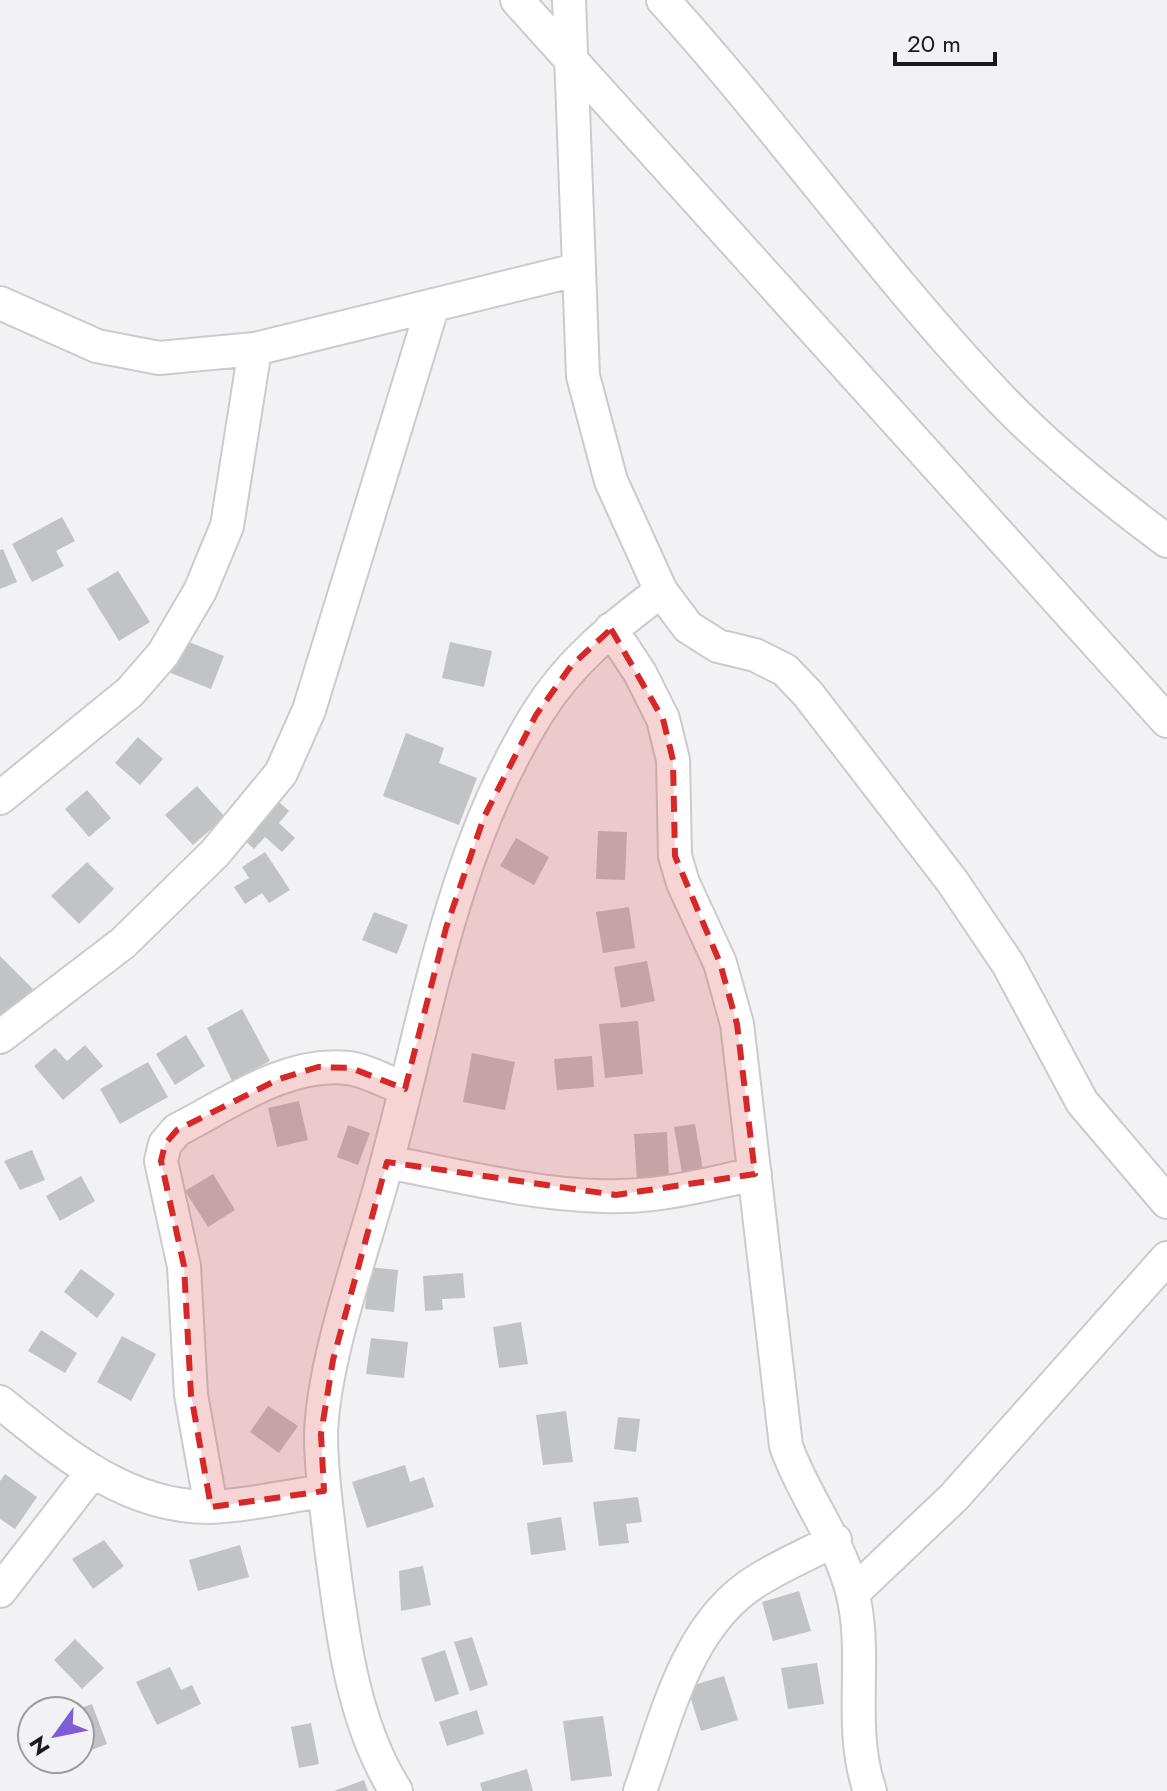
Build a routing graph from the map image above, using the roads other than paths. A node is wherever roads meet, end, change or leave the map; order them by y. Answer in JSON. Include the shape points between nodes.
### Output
{"nodes":[{"id":1,"x":517,"y":0,"type":"edge"},
{"id":2,"x":569,"y":0,"type":"edge"},
{"id":3,"x":663,"y":0,"type":"edge"},
{"id":4,"x":571,"y":56,"type":"junction"},
{"id":5,"x":576,"y":270,"type":"junction"},
{"id":6,"x":0,"y":303,"type":"edge"},
{"id":7,"x":433,"y":305,"type":"junction"},
{"id":8,"x":255,"y":349,"type":"junction"},
{"id":9,"x":1167,"y":541,"type":"edge"},
{"id":10,"x":661,"y":591,"type":"junction"},
{"id":11,"x":611,"y":629,"type":"junction"},
{"id":12,"x":1167,"y":721,"type":"edge"},
{"id":13,"x":0,"y":798,"type":"edge"},
{"id":14,"x":0,"y":1037,"type":"edge"},
{"id":15,"x":405,"y":1089,"type":"junction"},
{"id":16,"x":387,"y":1162,"type":"junction"},
{"id":17,"x":755,"y":1174,"type":"junction"},
{"id":18,"x":1167,"y":1202,"type":"edge"},
{"id":19,"x":1167,"y":1258,"type":"edge"},
{"id":20,"x":0,"y":1402,"type":"edge"},
{"id":21,"x":93,"y":1471,"type":"junction"},
{"id":22,"x":324,"y":1491,"type":"junction"},
{"id":23,"x":211,"y":1507,"type":"junction"},
{"id":24,"x":835,"y":1540,"type":"junction"},
{"id":25,"x":0,"y":1591,"type":"edge"},
{"id":26,"x":853,"y":1593,"type":"junction"},
{"id":27,"x":396,"y":1791,"type":"edge"},
{"id":28,"x":640,"y":1791,"type":"edge"},
{"id":29,"x":870,"y":1791,"type":"edge"}],
"edges":[{"from":1,"to":4,"type":"street"},
{"from":2,"to":4,"type":"street"},
{"from":3,"to":9,"type":"street","via":[[1003,400],[1107,497]]},
{"from":4,"to":5,"type":"street"},
{"from":4,"to":12,"type":"street"},
{"from":5,"to":7,"type":"street"},
{"from":5,"to":10,"type":"street","via":[[583,376],[611,481]]},
{"from":6,"to":8,"type":"street","via":[[97,346],[159,358]]},
{"from":7,"to":8,"type":"street"},
{"from":7,"to":14,"type":"street","via":[[309,710],[281,773],[215,853],[123,943]]},
{"from":8,"to":13,"type":"street","via":[[227,526],[200,591],[163,654],[130,692]]},
{"from":10,"to":11,"type":"street"},
{"from":10,"to":18,"type":"street","via":[[688,627],[718,646],[755,655],[785,670],[808,694],[976,916],[1008,964],[1082,1102]]},
{"from":11,"to":15,"type":"street","via":[[571,666],[536,715],[484,817],[446,928]]},
{"from":11,"to":17,"type":"street","via":[[663,719],[673,760],[675,856],[720,963],[737,1024]]},
{"from":15,"to":16,"type":"street"},
{"from":15,"to":23,"type":"street","via":[[351,1068],[318,1067],[279,1079],[202,1117],[177,1130],[165,1144],[161,1161],[184,1266],[191,1395]]},
{"from":16,"to":17,"type":"street","via":[[548,1191],[616,1195],[653,1194]]},
{"from":16,"to":22,"type":"street","via":[[333,1360],[321,1434]]},
{"from":17,"to":24,"type":"street","via":[[786,1446],[795,1472]]},
{"from":19,"to":26,"type":"street","via":[[954,1497]]},
{"from":20,"to":21,"type":"street"},
{"from":21,"to":23,"type":"street","via":[[120,1488],[167,1504]]},
{"from":21,"to":25,"type":"street"},
{"from":22,"to":23,"type":"street"},
{"from":22,"to":27,"type":"street","via":[[345,1647],[361,1711]]},
{"from":24,"to":26,"type":"street"},
{"from":24,"to":28,"type":"street","via":[[756,1581],[712,1621],[687,1664]]},
{"from":26,"to":29,"type":"street","via":[[859,1743]]}]}
